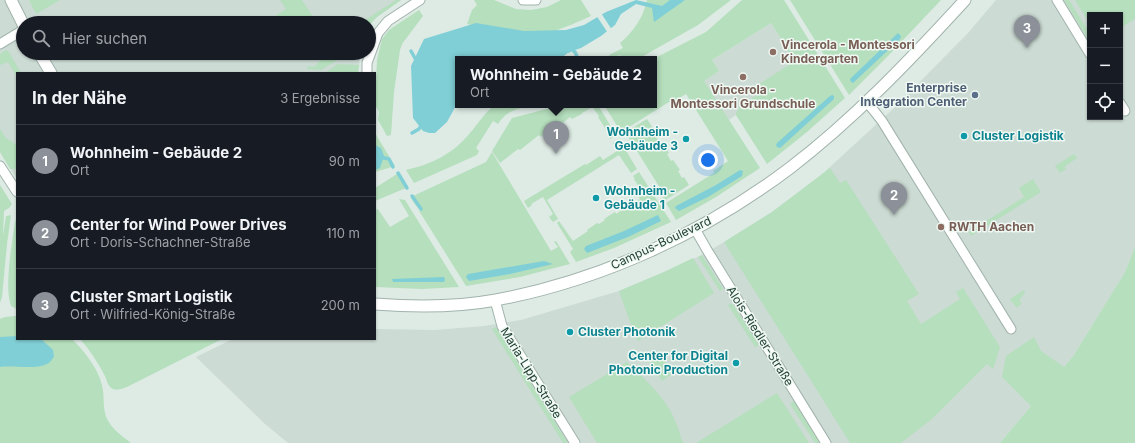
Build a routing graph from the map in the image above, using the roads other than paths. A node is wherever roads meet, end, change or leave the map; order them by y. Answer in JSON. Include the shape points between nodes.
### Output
{"nodes":[{"id":1,"x":11,"y":0,"type":"edge"},
{"id":2,"x":420,"y":0,"type":"edge"},
{"id":3,"x":523,"y":0,"type":"edge"},
{"id":4,"x":536,"y":0,"type":"edge"},
{"id":5,"x":965,"y":0,"type":"edge"},
{"id":6,"x":1057,"y":0,"type":"edge"},
{"id":7,"x":19,"y":16,"type":"edge"},
{"id":8,"x":16,"y":34,"type":"edge"},
{"id":9,"x":376,"y":38,"type":"edge"},
{"id":10,"x":0,"y":44,"type":"edge"},
{"id":11,"x":1087,"y":49,"type":"edge"},
{"id":12,"x":43,"y":60,"type":"edge"},
{"id":13,"x":368,"y":60,"type":"edge"},
{"id":14,"x":50,"y":72,"type":"edge"},
{"id":15,"x":367,"y":72,"type":"edge"},
{"id":16,"x":867,"y":102,"type":"junction"},
{"id":17,"x":1123,"y":107,"type":"edge"},
{"id":18,"x":1126,"y":111,"type":"dead end"},
{"id":19,"x":0,"y":166,"type":"edge"},
{"id":20,"x":16,"y":190,"type":"edge"},
{"id":21,"x":695,"y":229,"type":"junction"},
{"id":22,"x":495,"y":300,"type":"junction"},
{"id":23,"x":376,"y":304,"type":"edge"},
{"id":24,"x":1011,"y":329,"type":"dead end"},
{"id":25,"x":574,"y":443,"type":"edge"},
{"id":26,"x":826,"y":443,"type":"edge"}],
"edges":[{"from":1,"to":7,"type":"street"},
{"from":2,"to":9,"type":"street","via":[[388,21]]},
{"from":3,"to":4,"type":"street"},
{"from":5,"to":16,"type":"street","name":"Campus-Boulevard"},
{"from":6,"to":11,"type":"street"},
{"from":8,"to":10,"type":"street"},
{"from":12,"to":14,"type":"street"},
{"from":13,"to":15,"type":"street"},
{"from":16,"to":21,"type":"street","name":"Campus-Boulevard","via":[[790,167],[744,200]]},
{"from":16,"to":24,"type":"street","via":[[882,121]]},
{"from":17,"to":18,"type":"street"},
{"from":19,"to":20,"type":"street"},
{"from":21,"to":22,"type":"street","name":"Campus-Boulevard","via":[[626,261],[572,281]]},
{"from":21,"to":26,"type":"street","name":"Alois-Riedler-Straße"},
{"from":22,"to":23,"type":"street","name":"Campus-Boulevard","via":[[434,305]]},
{"from":22,"to":25,"type":"street","name":"Maria-Lipp-Straße","via":[[502,326]]}]}
